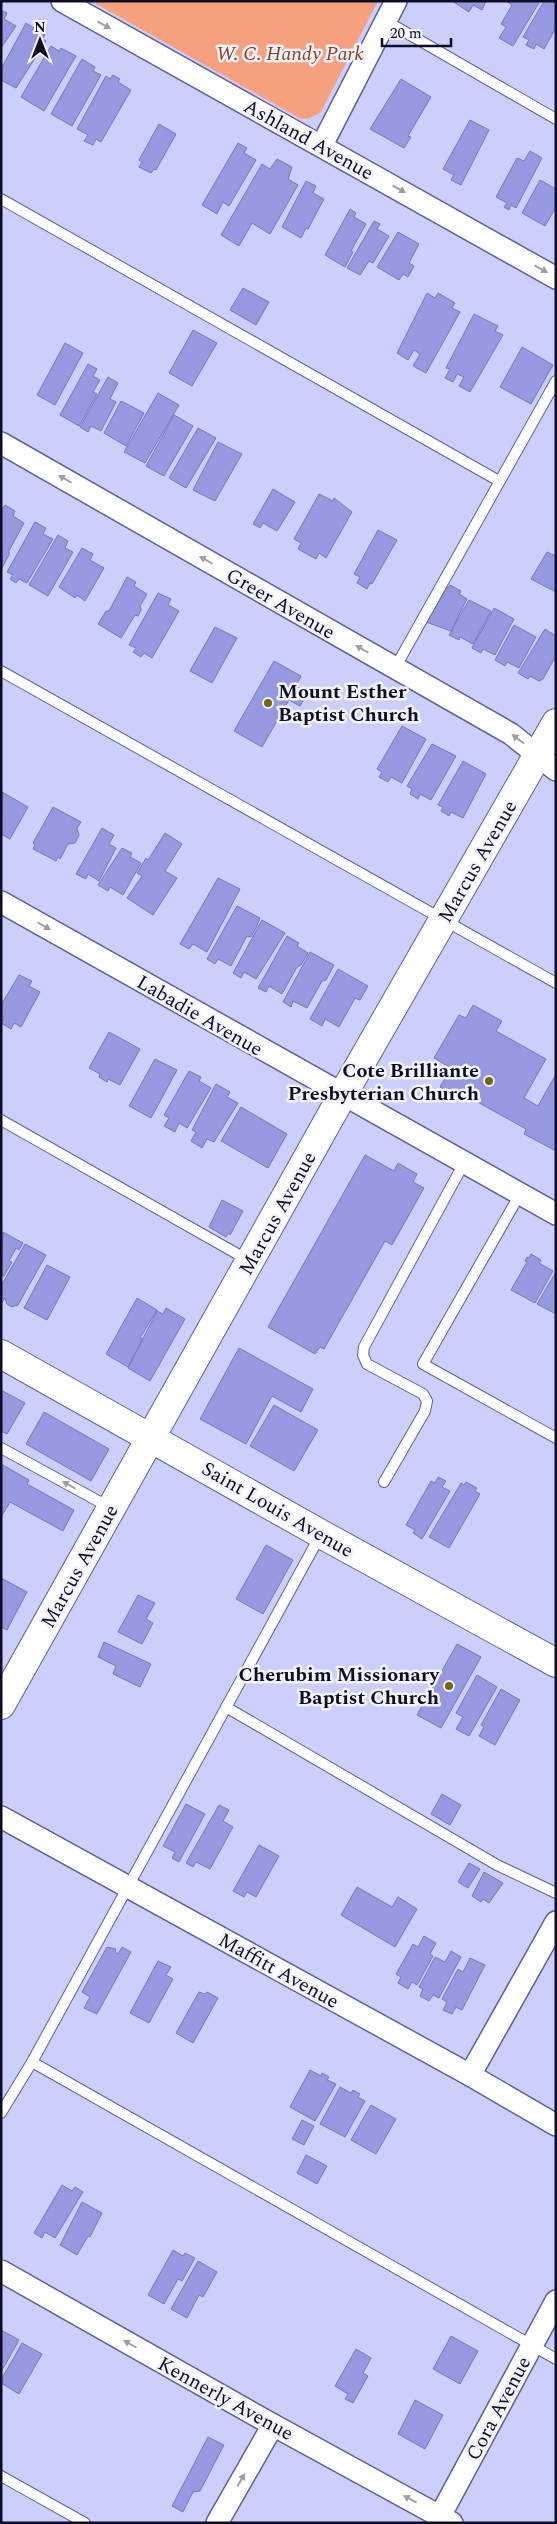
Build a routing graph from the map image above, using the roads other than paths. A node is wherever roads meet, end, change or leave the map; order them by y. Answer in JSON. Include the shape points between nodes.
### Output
{"nodes":[{"id":1,"x":62,"y":1,"type":"edge"},
{"id":2,"x":396,"y":1,"type":"edge"},
{"id":3,"x":386,"y":21,"type":"junction"},
{"id":4,"x":556,"y":119,"type":"edge"},
{"id":5,"x":322,"y":146,"type":"junction"},
{"id":6,"x":1,"y":199,"type":"edge"},
{"id":7,"x":556,"y":278,"type":"edge"},
{"id":8,"x":556,"y":381,"type":"edge"},
{"id":9,"x":1,"y":442,"type":"edge"},
{"id":10,"x":499,"y":480,"type":"junction"},
{"id":11,"x":396,"y":668,"type":"junction"},
{"id":12,"x":1,"y":671,"type":"edge"},
{"id":13,"x":556,"y":723,"type":"edge"},
{"id":14,"x":547,"y":762,"type":"edge"},
{"id":15,"x":1,"y":902,"type":"edge"},
{"id":16,"x":442,"y":921,"type":"junction"},
{"id":17,"x":556,"y":983,"type":"edge"},
{"id":18,"x":342,"y":1096,"type":"junction"},
{"id":19,"x":1,"y":1120,"type":"edge"},
{"id":20,"x":464,"y":1163,"type":"junction"},
{"id":21,"x":520,"y":1194,"type":"junction"},
{"id":22,"x":556,"y":1214,"type":"edge"},
{"id":23,"x":250,"y":1261,"type":"junction"},
{"id":24,"x":1,"y":1354,"type":"edge"},
{"id":25,"x":152,"y":1438,"type":"junction"},
{"id":26,"x":556,"y":1438,"type":"edge"},
{"id":27,"x":1,"y":1448,"type":"edge"},
{"id":28,"x":384,"y":1482,"type":"dead end"},
{"id":29,"x":112,"y":1509,"type":"junction"},
{"id":30,"x":321,"y":1534,"type":"junction"},
{"id":31,"x":556,"y":1663,"type":"edge"},
{"id":32,"x":1,"y":1705,"type":"edge"},
{"id":33,"x":226,"y":1708,"type":"junction"},
{"id":34,"x":1,"y":1817,"type":"edge"},
{"id":35,"x":128,"y":1886,"type":"junction"},
{"id":36,"x":556,"y":1893,"type":"edge"},
{"id":37,"x":556,"y":1922,"type":"edge"},
{"id":38,"x":32,"y":2062,"type":"junction"},
{"id":39,"x":470,"y":2075,"type":"junction"},
{"id":40,"x":1,"y":2113,"type":"edge"},
{"id":41,"x":556,"y":2125,"type":"edge"},
{"id":42,"x":1,"y":2271,"type":"edge"},
{"id":43,"x":556,"y":2301,"type":"edge"},
{"id":44,"x":532,"y":2346,"type":"junction"},
{"id":45,"x":556,"y":2359,"type":"edge"},
{"id":46,"x":273,"y":2425,"type":"junction"},
{"id":47,"x":1,"y":2476,"type":"edge"},
{"id":48,"x":446,"y":2519,"type":"edge"},
{"id":49,"x":84,"y":2523,"type":"edge"},
{"id":50,"x":217,"y":2523,"type":"edge"}],
"edges":[{"from":1,"to":5,"type":"street","name":"Ashland Avenue","one_way":true},
{"from":2,"to":3,"type":"street"},
{"from":3,"to":4,"type":"lane"},
{"from":3,"to":5,"type":"street"},
{"from":5,"to":7,"type":"street","name":"Ashland Avenue","one_way":true},
{"from":6,"to":10,"type":"lane"},
{"from":8,"to":10,"type":"lane"},
{"from":11,"to":9,"type":"street","name":"Greer Avenue","one_way":true},
{"from":10,"to":11,"type":"lane"},
{"from":14,"to":11,"type":"street","name":"Greer Avenue","one_way":true,"via":[[512,734]]},
{"from":12,"to":16,"type":"lane"},
{"from":13,"to":14,"type":"street","name":"Marcus Avenue"},
{"from":14,"to":16,"type":"street","name":"Marcus Avenue"},
{"from":15,"to":18,"type":"street","name":"Labadie Avenue","one_way":true},
{"from":16,"to":17,"type":"lane"},
{"from":16,"to":18,"type":"street","name":"Marcus Avenue"},
{"from":18,"to":20,"type":"street","name":"Labadie Avenue"},
{"from":18,"to":23,"type":"street","name":"Marcus Avenue"},
{"from":19,"to":23,"type":"lane"},
{"from":20,"to":21,"type":"street","name":"Labadie Avenue"},
{"from":20,"to":28,"type":"lane","via":[[364,1347],[363,1355],[368,1364],[423,1394],[427,1401],[425,1411]]},
{"from":21,"to":22,"type":"street","name":"Labadie Avenue"},
{"from":21,"to":26,"type":"lane","via":[[423,1364]]},
{"from":23,"to":25,"type":"street","name":"Marcus Avenue"},
{"from":24,"to":25,"type":"street","name":"Saint Louis Avenue"},
{"from":25,"to":29,"type":"street","name":"Marcus Avenue"},
{"from":25,"to":30,"type":"street","name":"Saint Louis Avenue"},
{"from":29,"to":27,"type":"lane","one_way":true},
{"from":29,"to":32,"type":"street","name":"Marcus Avenue"},
{"from":30,"to":31,"type":"street","name":"Saint Louis Avenue"},
{"from":30,"to":33,"type":"lane"},
{"from":33,"to":35,"type":"lane"},
{"from":33,"to":36,"type":"lane","via":[[497,1865]]},
{"from":34,"to":35,"type":"street","name":"Maffitt Avenue"},
{"from":35,"to":38,"type":"lane"},
{"from":35,"to":39,"type":"street","name":"Maffitt Avenue"},
{"from":37,"to":39,"type":"street"},
{"from":38,"to":40,"type":"lane"},
{"from":38,"to":44,"type":"lane"},
{"from":39,"to":41,"type":"street","name":"Maffitt Avenue"},
{"from":46,"to":42,"type":"street","name":"Kennerly Avenue","one_way":true},
{"from":43,"to":44,"type":"street","name":"Cora Avenue"},
{"from":44,"to":45,"type":"lane"},
{"from":44,"to":48,"type":"street","name":"Cora Avenue"},
{"from":48,"to":46,"type":"street","name":"Kennerly Avenue","one_way":true},
{"from":50,"to":46,"type":"street","one_way":true},
{"from":47,"to":49,"type":"lane"}]}
